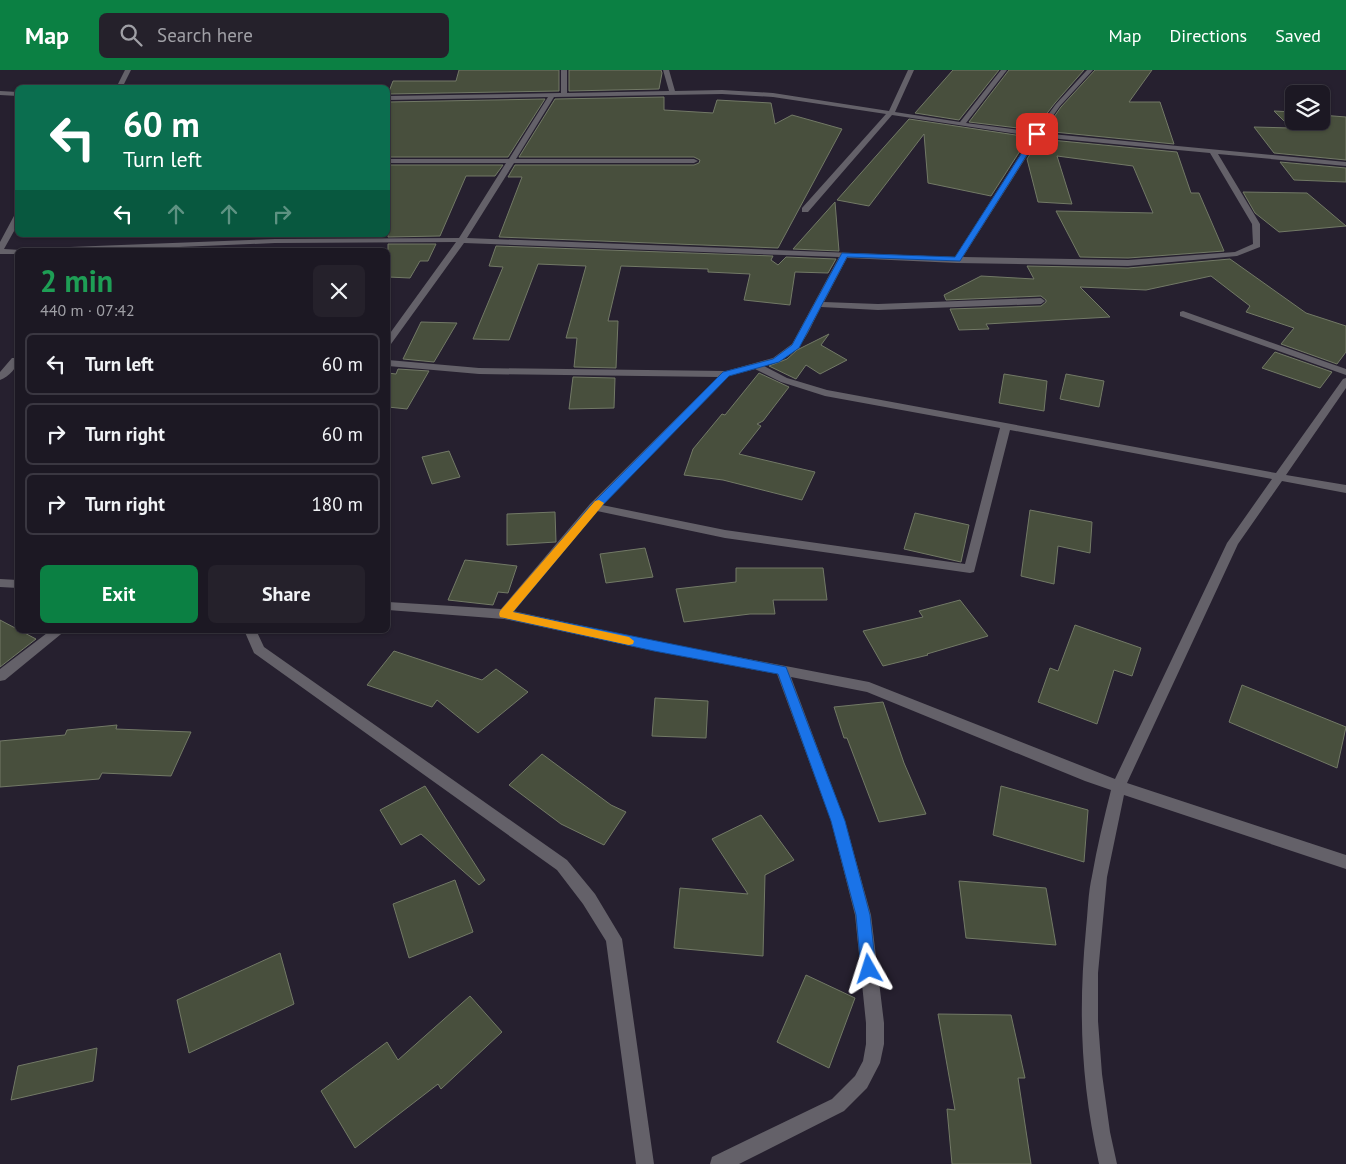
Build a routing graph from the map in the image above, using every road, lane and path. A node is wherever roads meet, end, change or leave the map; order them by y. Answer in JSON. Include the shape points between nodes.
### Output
{"nodes":[{"id":1,"x":128,"y":70,"type":"edge"},
{"id":2,"x":564,"y":70,"type":"edge"},
{"id":3,"x":666,"y":70,"type":"edge"},
{"id":4,"x":911,"y":70,"type":"edge"},
{"id":5,"x":1004,"y":70,"type":"edge"},
{"id":6,"x":1090,"y":70,"type":"edge"},
{"id":7,"x":120,"y":85,"type":"edge"},
{"id":8,"x":672,"y":92,"type":"junction"},
{"id":9,"x":0,"y":93,"type":"edge"},
{"id":10,"x":15,"y":94,"type":"edge"},
{"id":11,"x":553,"y":94,"type":"junction"},
{"id":12,"x":564,"y":94,"type":"junction"},
{"id":13,"x":390,"y":98,"type":"edge"},
{"id":14,"x":891,"y":113,"type":"junction"},
{"id":15,"x":962,"y":124,"type":"junction"},
{"id":16,"x":1037,"y":134,"type":"junction"},
{"id":17,"x":1212,"y":150,"type":"junction"},
{"id":18,"x":513,"y":160,"type":"junction"},
{"id":19,"x":694,"y":160,"type":"dead end"},
{"id":20,"x":390,"y":161,"type":"edge"},
{"id":21,"x":1346,"y":164,"type":"edge"},
{"id":22,"x":805,"y":210,"type":"dead end"},
{"id":23,"x":15,"y":222,"type":"edge"},
{"id":24,"x":462,"y":240,"type":"junction"},
{"id":25,"x":95,"y":248,"type":"edge"},
{"id":26,"x":0,"y":251,"type":"edge"},
{"id":27,"x":15,"y":251,"type":"edge"},
{"id":28,"x":844,"y":255,"type":"junction"},
{"id":29,"x":957,"y":260,"type":"junction"},
{"id":30,"x":1041,"y":301,"type":"dead end"},
{"id":31,"x":818,"y":304,"type":"junction"},
{"id":32,"x":1183,"y":314,"type":"dead end"},
{"id":33,"x":390,"y":339,"type":"edge"},
{"id":34,"x":0,"y":360,"type":"edge"},
{"id":35,"x":15,"y":360,"type":"edge"},
{"id":36,"x":15,"y":361,"type":"edge"},
{"id":37,"x":390,"y":363,"type":"edge"},
{"id":38,"x":756,"y":366,"type":"junction"},
{"id":39,"x":1346,"y":372,"type":"edge"},
{"id":40,"x":726,"y":374,"type":"junction"},
{"id":41,"x":0,"y":377,"type":"edge"},
{"id":42,"x":1346,"y":381,"type":"edge"},
{"id":43,"x":1006,"y":426,"type":"junction"},
{"id":44,"x":1280,"y":477,"type":"junction"},
{"id":45,"x":1346,"y":489,"type":"edge"},
{"id":46,"x":594,"y":508,"type":"junction"},
{"id":47,"x":0,"y":583,"type":"edge"},
{"id":48,"x":15,"y":584,"type":"edge"},
{"id":49,"x":390,"y":606,"type":"edge"},
{"id":50,"x":504,"y":614,"type":"junction"},
{"id":51,"x":56,"y":633,"type":"edge"},
{"id":52,"x":251,"y":633,"type":"edge"},
{"id":53,"x":782,"y":671,"type":"junction"},
{"id":54,"x":0,"y":676,"type":"edge"},
{"id":55,"x":1119,"y":786,"type":"junction"},
{"id":56,"x":1346,"y":862,"type":"edge"},
{"id":57,"x":645,"y":1164,"type":"edge"},
{"id":58,"x":719,"y":1164,"type":"edge"},
{"id":59,"x":1108,"y":1164,"type":"edge"}],
"edges":[{"from":1,"to":7,"type":"street"},
{"from":2,"to":12,"type":"street"},
{"from":3,"to":8,"type":"street"},
{"from":4,"to":14,"type":"street"},
{"from":5,"to":15,"type":"street"},
{"from":6,"to":16,"type":"street"},
{"from":8,"to":12,"type":"street"},
{"from":8,"to":14,"type":"street","via":[[773,95]]},
{"from":9,"to":10,"type":"street"},
{"from":11,"to":12,"type":"street"},
{"from":11,"to":13,"type":"street"},
{"from":11,"to":18,"type":"street"},
{"from":14,"to":15,"type":"street"},
{"from":14,"to":22,"type":"street"},
{"from":15,"to":16,"type":"street"},
{"from":16,"to":17,"type":"street"},
{"from":16,"to":29,"type":"street"},
{"from":17,"to":21,"type":"street"},
{"from":17,"to":29,"type":"street","via":[[1256,224],[1257,246],[1237,254],[1128,263]]},
{"from":18,"to":19,"type":"street"},
{"from":18,"to":20,"type":"street"},
{"from":18,"to":24,"type":"street"},
{"from":23,"to":26,"type":"street"},
{"from":24,"to":25,"type":"street","via":[[275,241]]},
{"from":24,"to":28,"type":"street"},
{"from":24,"to":33,"type":"street"},
{"from":26,"to":27,"type":"street"},
{"from":28,"to":29,"type":"street"},
{"from":28,"to":31,"type":"street"},
{"from":30,"to":31,"type":"street","via":[[878,307]]},
{"from":31,"to":38,"type":"street","via":[[796,346],[776,360]]},
{"from":32,"to":39,"type":"street"},
{"from":34,"to":35,"type":"street"},
{"from":36,"to":41,"type":"street"},
{"from":37,"to":40,"type":"street","via":[[479,371]]},
{"from":38,"to":40,"type":"street"},
{"from":38,"to":43,"type":"street","via":[[784,380],[825,393]]},
{"from":40,"to":46,"type":"street"},
{"from":42,"to":44,"type":"street"},
{"from":43,"to":44,"type":"street"},
{"from":43,"to":46,"type":"street","via":[[970,570],[725,534]]},
{"from":44,"to":45,"type":"street"},
{"from":44,"to":55,"type":"street","via":[[1234,543]]},
{"from":46,"to":50,"type":"street"},
{"from":47,"to":48,"type":"street"},
{"from":49,"to":50,"type":"street"},
{"from":50,"to":53,"type":"street"},
{"from":51,"to":54,"type":"street"},
{"from":52,"to":57,"type":"street","via":[[258,650],[562,865],[590,899],[614,939]]},
{"from":53,"to":55,"type":"street","via":[[869,687]]},
{"from":53,"to":58,"type":"street","via":[[838,821],[863,915],[875,1044],[861,1082],[838,1105]]},
{"from":55,"to":56,"type":"street"},
{"from":55,"to":59,"type":"street","via":[[1099,877],[1090,973],[1093,1074]]}]}
